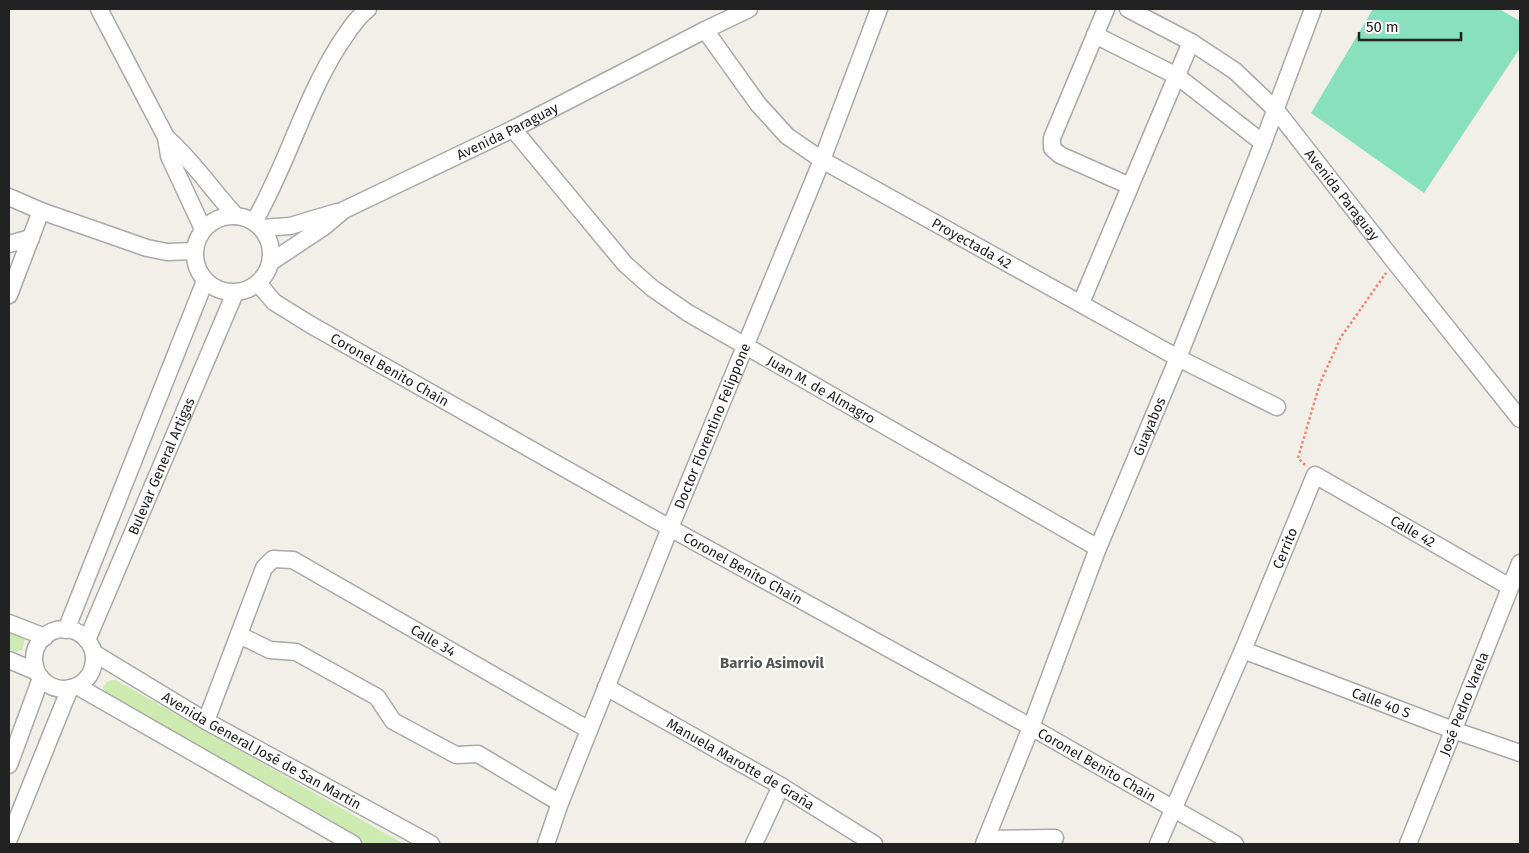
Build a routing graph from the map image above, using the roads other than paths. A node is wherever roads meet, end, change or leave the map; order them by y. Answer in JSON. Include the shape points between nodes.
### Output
{"nodes":[{"id":1,"x":99,"y":9,"type":"edge"},
{"id":2,"x":368,"y":9,"type":"edge"},
{"id":3,"x":749,"y":9,"type":"edge"},
{"id":4,"x":879,"y":9,"type":"edge"},
{"id":5,"x":1106,"y":9,"type":"edge"},
{"id":6,"x":1128,"y":9,"type":"edge"},
{"id":7,"x":1313,"y":9,"type":"edge"},
{"id":8,"x":705,"y":30,"type":"junction"},
{"id":9,"x":1095,"y":35,"type":"junction"},
{"id":10,"x":1191,"y":42,"type":"junction"},
{"id":11,"x":1177,"y":76,"type":"junction"},
{"id":12,"x":1276,"y":110,"type":"junction"},
{"id":13,"x":513,"y":129,"type":"junction"},
{"id":14,"x":166,"y":137,"type":"junction"},
{"id":15,"x":1263,"y":143,"type":"junction"},
{"id":16,"x":822,"y":160,"type":"junction"},
{"id":17,"x":1130,"y":186,"type":"junction"},
{"id":18,"x":9,"y":197,"type":"edge"},
{"id":19,"x":344,"y":210,"type":"junction"},
{"id":20,"x":41,"y":211,"type":"junction"},
{"id":21,"x":236,"y":216,"type":"junction"},
{"id":22,"x":257,"y":225,"type":"junction"},
{"id":23,"x":203,"y":229,"type":"junction"},
{"id":24,"x":31,"y":238,"type":"junction"},
{"id":25,"x":9,"y":244,"type":"edge"},
{"id":26,"x":194,"y":251,"type":"junction"},
{"id":27,"x":270,"y":262,"type":"junction"},
{"id":28,"x":205,"y":281,"type":"junction"},
{"id":29,"x":258,"y":284,"type":"junction"},
{"id":30,"x":235,"y":293,"type":"junction"},
{"id":31,"x":9,"y":295,"type":"edge"},
{"id":32,"x":1081,"y":303,"type":"junction"},
{"id":33,"x":746,"y":345,"type":"junction"},
{"id":34,"x":1178,"y":358,"type":"junction"},
{"id":35,"x":1277,"y":407,"type":"dead end"},
{"id":36,"x":1520,"y":419,"type":"edge"},
{"id":37,"x":1315,"y":475,"type":"joint"},
{"id":38,"x":670,"y":528,"type":"junction"},
{"id":39,"x":1098,"y":548,"type":"junction"},
{"id":40,"x":1520,"y":563,"type":"edge"},
{"id":41,"x":1510,"y":587,"type":"junction"},
{"id":42,"x":9,"y":623,"type":"edge"},
{"id":43,"x":66,"y":630,"type":"junction"},
{"id":44,"x":238,"y":635,"type":"junction"},
{"id":45,"x":45,"y":637,"type":"junction"},
{"id":46,"x":90,"y":647,"type":"junction"},
{"id":47,"x":1243,"y":650,"type":"junction"},
{"id":48,"x":9,"y":660,"type":"edge"},
{"id":49,"x":39,"y":675,"type":"junction"},
{"id":50,"x":74,"y":687,"type":"junction"},
{"id":51,"x":606,"y":687,"type":"junction"},
{"id":52,"x":206,"y":721,"type":"junction"},
{"id":53,"x":1031,"y":727,"type":"junction"},
{"id":54,"x":589,"y":730,"type":"junction"},
{"id":55,"x":1453,"y":730,"type":"junction"},
{"id":56,"x":1520,"y":753,"type":"edge"},
{"id":57,"x":9,"y":766,"type":"edge"},
{"id":58,"x":781,"y":786,"type":"junction"},
{"id":59,"x":560,"y":803,"type":"junction"},
{"id":60,"x":1172,"y":809,"type":"junction"},
{"id":61,"x":1055,"y":838,"type":"dead end"},
{"id":62,"x":9,"y":839,"type":"edge"},
{"id":63,"x":985,"y":842,"type":"edge"},
{"id":64,"x":353,"y":844,"type":"edge"},
{"id":65,"x":431,"y":844,"type":"edge"},
{"id":66,"x":546,"y":844,"type":"edge"},
{"id":67,"x":754,"y":844,"type":"edge"},
{"id":68,"x":874,"y":844,"type":"edge"},
{"id":69,"x":1158,"y":844,"type":"edge"},
{"id":70,"x":1235,"y":844,"type":"edge"},
{"id":71,"x":1408,"y":844,"type":"edge"}],
"edges":[{"from":1,"to":14,"type":"street"},
{"from":2,"to":22,"type":"street","via":[[358,17],[325,67]]},
{"from":3,"to":8,"type":"street","name":"Avenida Paraguay"},
{"from":4,"to":16,"type":"street","name":"Doctor Florentino Felippone"},
{"from":5,"to":9,"type":"street"},
{"from":6,"to":10,"type":"street","name":"Avenida Paraguay"},
{"from":7,"to":12,"type":"street","name":"Guayabos"},
{"from":8,"to":13,"type":"street","name":"Avenida Paraguay"},
{"from":8,"to":16,"type":"street","name":"Proyectada 42","via":[[758,104],[787,136]]},
{"from":9,"to":11,"type":"street"},
{"from":9,"to":17,"type":"street","via":[[1052,138],[1052,148],[1060,155]]},
{"from":10,"to":11,"type":"street"},
{"from":10,"to":12,"type":"street","name":"Avenida Paraguay","via":[[1235,71]]},
{"from":11,"to":15,"type":"street"},
{"from":11,"to":17,"type":"street"},
{"from":12,"to":15,"type":"street","name":"Guayabos"},
{"from":12,"to":36,"type":"street","name":"Avenida Paraguay"},
{"from":13,"to":19,"type":"street","name":"Avenida Paraguay"},
{"from":13,"to":33,"type":"street","name":"Juan M. de Almagro","via":[[625,264],[688,313]]},
{"from":14,"to":21,"type":"street","via":[[194,164]]},
{"from":14,"to":23,"type":"street","via":[[169,156]]},
{"from":15,"to":34,"type":"street","name":"Guayabos"},
{"from":16,"to":32,"type":"street","name":"Proyectada 42"},
{"from":16,"to":33,"type":"street","name":"Doctor Florentino Felippone"},
{"from":17,"to":32,"type":"street"},
{"from":18,"to":20,"type":"street"},
{"from":19,"to":22,"type":"street","via":[[290,226]]},
{"from":19,"to":27,"type":"street","name":"Avenida Paraguay"},
{"from":20,"to":24,"type":"street"},
{"from":20,"to":26,"type":"street","via":[[147,248],[167,252]]},
{"from":21,"to":22,"type":"street"},
{"from":21,"to":23,"type":"street","via":[[218,218]]},
{"from":22,"to":27,"type":"street","via":[[270,244]]},
{"from":23,"to":26,"type":"street"},
{"from":24,"to":25,"type":"street"},
{"from":24,"to":31,"type":"street"},
{"from":26,"to":28,"type":"street","via":[[196,268]]},
{"from":27,"to":29,"type":"street"},
{"from":28,"to":30,"type":"street","via":[[219,290]]},
{"from":28,"to":43,"type":"street","name":"Bulevar General Artigas"},
{"from":29,"to":30,"type":"street"},
{"from":29,"to":38,"type":"street","name":"Coronel Benito Chain","via":[[287,312]]},
{"from":30,"to":46,"type":"street","name":"Bulevar General Artigas"},
{"from":32,"to":34,"type":"street","name":"Proyectada 42"},
{"from":33,"to":38,"type":"street","name":"Doctor Florentino Felippone"},
{"from":33,"to":39,"type":"street","name":"Juan M. de Almagro"},
{"from":34,"to":35,"type":"street","name":"Proyectada 42"},
{"from":34,"to":39,"type":"street","name":"Guayabos"},
{"from":37,"to":41,"type":"street","name":"Calle 42"},
{"from":37,"to":47,"type":"street","name":"Cerrito"},
{"from":38,"to":51,"type":"street","name":"Doctor Florentino Felippone"},
{"from":38,"to":53,"type":"street","name":"Coronel Benito Chain"},
{"from":39,"to":53,"type":"street","name":"Guayabos"},
{"from":40,"to":41,"type":"street","name":"José Pedro Varela"},
{"from":41,"to":55,"type":"street","name":"José Pedro Varela"},
{"from":42,"to":45,"type":"street"},
{"from":43,"to":45,"type":"street"},
{"from":43,"to":46,"type":"street","via":[[81,635]]},
{"from":44,"to":52,"type":"street"},
{"from":44,"to":54,"type":"street","name":"Calle 34","via":[[264,568],[273,559],[293,560]]},
{"from":44,"to":59,"type":"street","via":[[270,650],[296,652],[377,697],[393,721],[456,755],[478,754]]},
{"from":45,"to":49,"type":"street","via":[[35,657]]},
{"from":46,"to":50,"type":"street","via":[[93,669]]},
{"from":46,"to":52,"type":"street","name":"Avenida General José de San Martín"},
{"from":47,"to":55,"type":"street","name":"Calle 40 S"},
{"from":47,"to":60,"type":"street","name":"Cerrito"},
{"from":48,"to":49,"type":"street"},
{"from":49,"to":50,"type":"street","via":[[54,687]]},
{"from":49,"to":57,"type":"street"},
{"from":50,"to":62,"type":"street"},
{"from":50,"to":64,"type":"street"},
{"from":51,"to":54,"type":"street","name":"Doctor Florentino Felippone"},
{"from":51,"to":58,"type":"street","name":"Manuela Marotte de Graña"},
{"from":52,"to":65,"type":"street","name":"Avenida General José de San Martín"},
{"from":53,"to":60,"type":"street","name":"Coronel Benito Chain"},
{"from":53,"to":63,"type":"street","name":"Guayabos"},
{"from":54,"to":59,"type":"street","name":"Doctor Florentino Felippone"},
{"from":55,"to":56,"type":"street","name":"Calle 40 S"},
{"from":55,"to":71,"type":"street","name":"José Pedro Varela"},
{"from":58,"to":67,"type":"street"},
{"from":58,"to":68,"type":"street","name":"Manuela Marotte de Graña"},
{"from":59,"to":66,"type":"street","name":"Doctor Florentino Felippone"},
{"from":60,"to":69,"type":"street","name":"Cerrito"},
{"from":60,"to":70,"type":"street","name":"Coronel Benito Chain"},
{"from":61,"to":63,"type":"street"}]}
